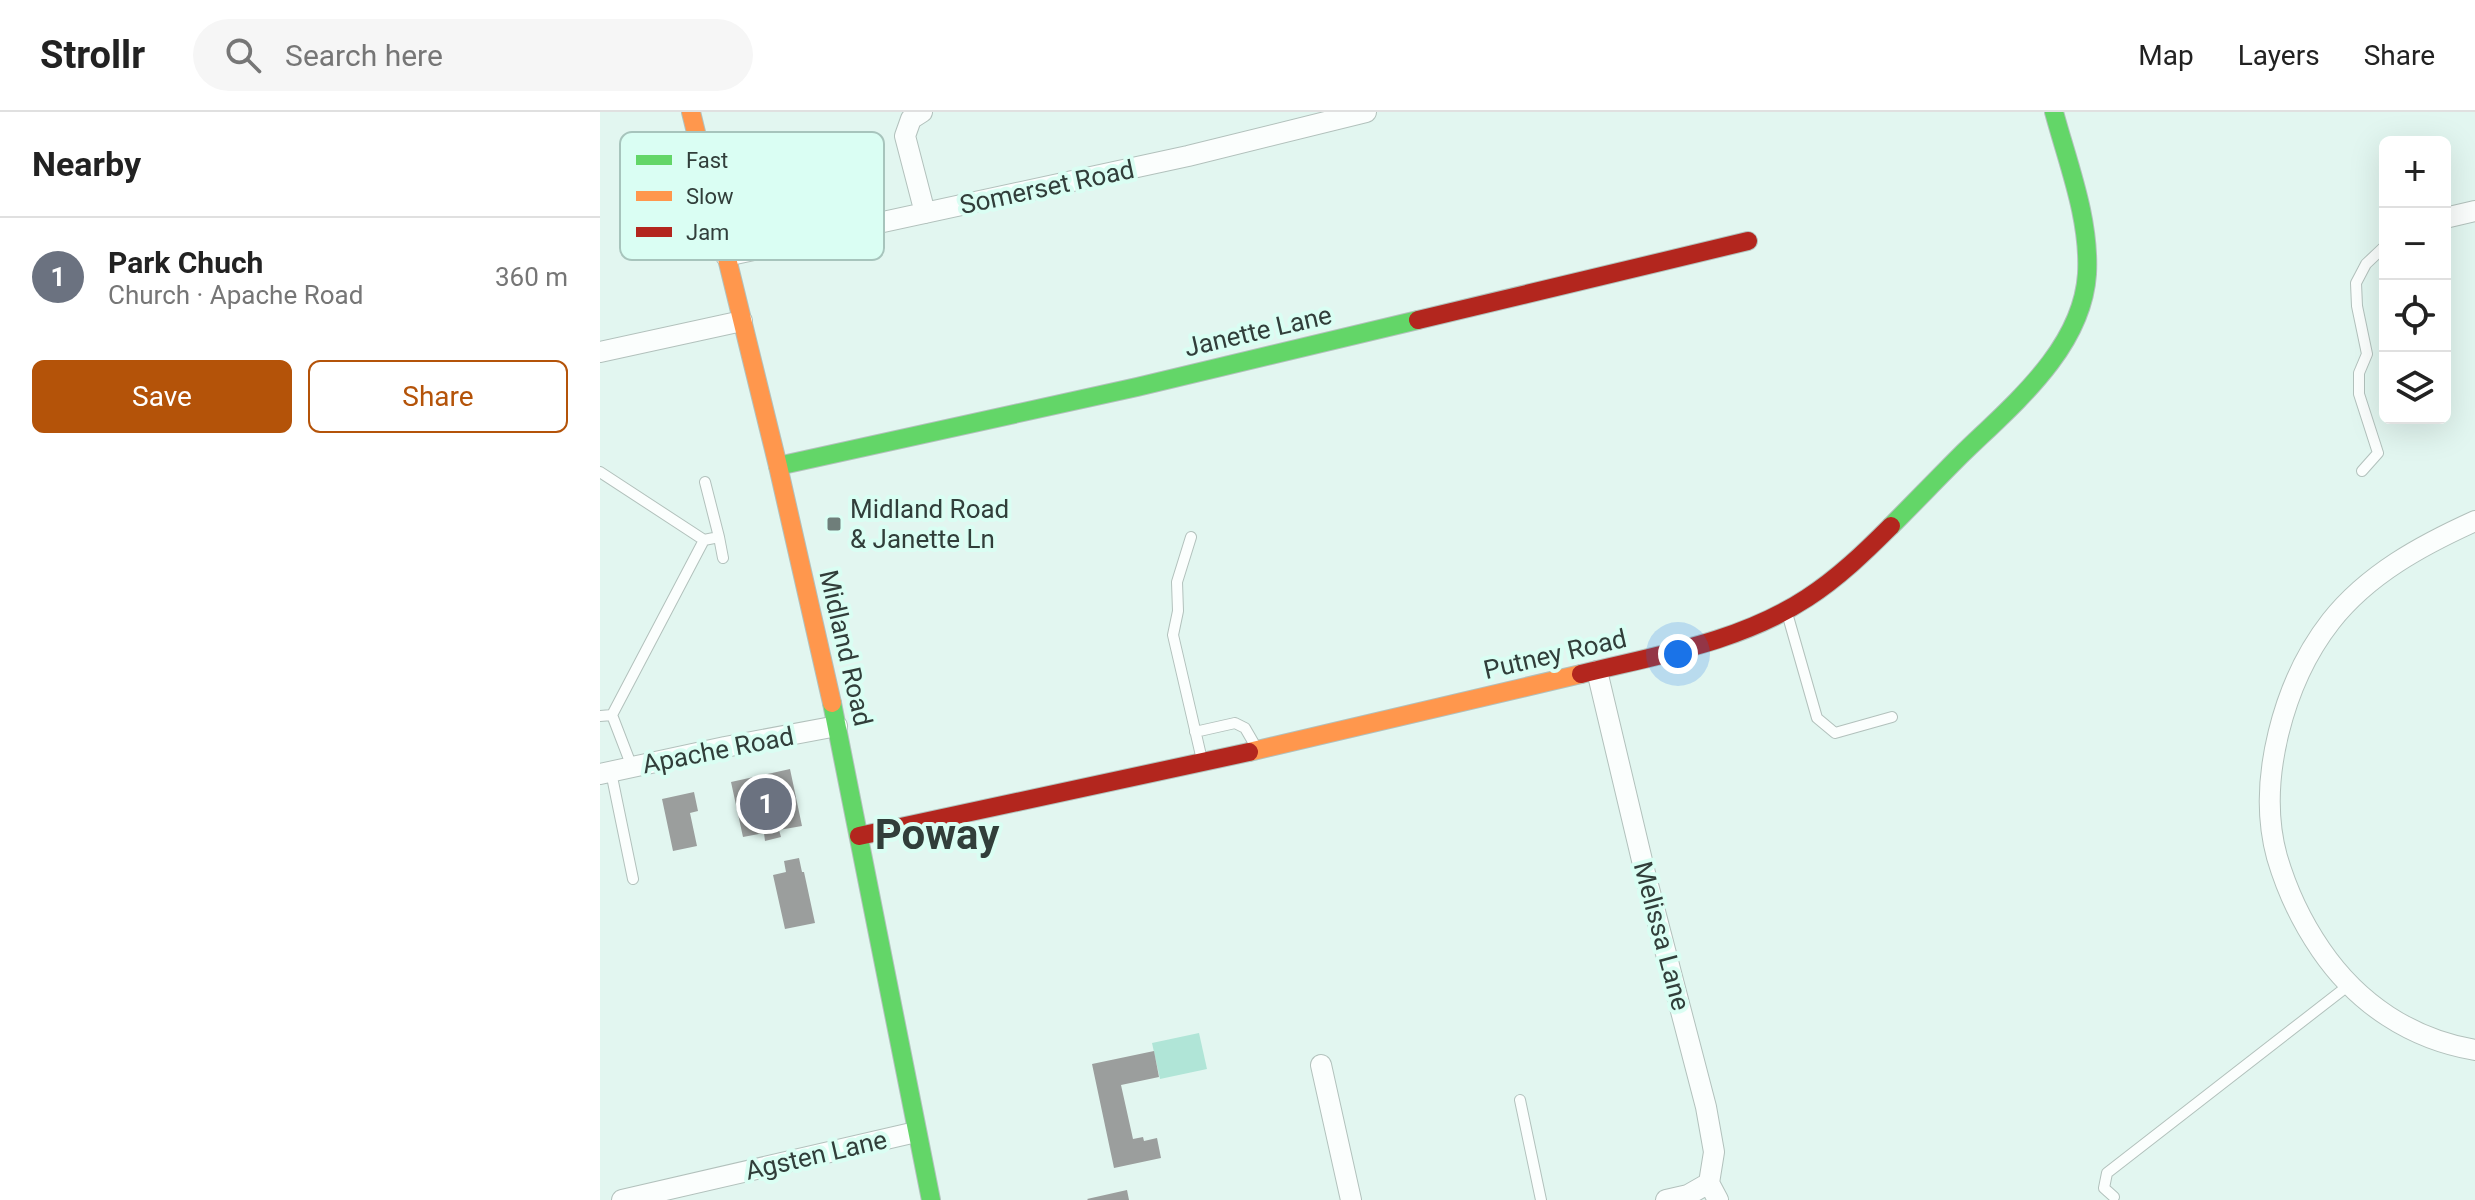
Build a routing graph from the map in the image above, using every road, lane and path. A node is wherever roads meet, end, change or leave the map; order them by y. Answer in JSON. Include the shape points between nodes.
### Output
{"nodes":[{"id":1,"x":691,"y":112,"type":"edge"},
{"id":2,"x":922,"y":112,"type":"edge"},
{"id":3,"x":1366,"y":112,"type":"edge"},
{"id":4,"x":2054,"y":112,"type":"edge"},
{"id":5,"x":696,"y":132,"type":"edge"},
{"id":6,"x":2475,"y":211,"type":"edge"},
{"id":7,"x":925,"y":213,"type":"junction"},
{"id":8,"x":2451,"y":217,"type":"edge"},
{"id":9,"x":884,"y":222,"type":"edge"},
{"id":10,"x":1748,"y":241,"type":"dead end"},
{"id":11,"x":2379,"y":252,"type":"edge"},
{"id":12,"x":727,"y":260,"type":"edge"},
{"id":13,"x":742,"y":321,"type":"junction"},
{"id":14,"x":600,"y":352,"type":"edge"},
{"id":15,"x":778,"y":466,"type":"junction"},
{"id":16,"x":2362,"y":471,"type":"dead end"},
{"id":17,"x":600,"y":472,"type":"edge"},
{"id":18,"x":705,"y":482,"type":"dead end"},
{"id":19,"x":2475,"y":521,"type":"edge"},
{"id":20,"x":719,"y":537,"type":"junction"},
{"id":21,"x":1191,"y":537,"type":"dead end"},
{"id":22,"x":704,"y":540,"type":"junction"},
{"id":23,"x":723,"y":558,"type":"dead end"},
{"id":24,"x":1786,"y":611,"type":"junction"},
{"id":25,"x":1597,"y":671,"type":"junction"},
{"id":26,"x":606,"y":716,"type":"edge"},
{"id":27,"x":1892,"y":717,"type":"dead end"},
{"id":28,"x":837,"y":726,"type":"junction"},
{"id":29,"x":1195,"y":732,"type":"junction"},
{"id":30,"x":1257,"y":750,"type":"junction"},
{"id":31,"x":1202,"y":762,"type":"junction"},
{"id":32,"x":632,"y":767,"type":"junction"},
{"id":33,"x":605,"y":773,"type":"edge"},
{"id":34,"x":859,"y":836,"type":"junction"},
{"id":35,"x":633,"y":879,"type":"dead end"},
{"id":36,"x":2349,"y":985,"type":"junction"},
{"id":37,"x":2475,"y":1050,"type":"edge"},
{"id":38,"x":1321,"y":1065,"type":"dead end"},
{"id":39,"x":1520,"y":1100,"type":"dead end"},
{"id":40,"x":916,"y":1132,"type":"junction"},
{"id":41,"x":1714,"y":1192,"type":"edge"},
{"id":42,"x":660,"y":1196,"type":"edge"},
{"id":43,"x":2114,"y":1197,"type":"dead end"},
{"id":44,"x":622,"y":1200,"type":"edge"},
{"id":45,"x":931,"y":1200,"type":"edge"},
{"id":46,"x":1351,"y":1200,"type":"edge"},
{"id":47,"x":1541,"y":1200,"type":"edge"},
{"id":48,"x":1666,"y":1200,"type":"edge"}],
"edges":[{"from":1,"to":5,"type":"street","name":"Midland Road"},
{"from":2,"to":7,"type":"street","via":[[911,119],[905,136]]},
{"from":3,"to":7,"type":"street","name":"Somerset Road"},
{"from":4,"to":24,"type":"street","name":"Putney Road","via":[[2085,235],[2087,277],[2078,318],[2019,396],[1878,539],[1826,585]]},
{"from":6,"to":8,"type":"street"},
{"from":7,"to":9,"type":"street","name":"Somerset Road"},
{"from":10,"to":15,"type":"street","name":"Janette Lane","via":[[1137,387]]},
{"from":11,"to":16,"type":"lane","via":[[2356,283],[2367,354],[2359,373],[2359,394],[2378,453]]},
{"from":12,"to":13,"type":"street","name":"Midland Road"},
{"from":13,"to":14,"type":"street"},
{"from":13,"to":15,"type":"street","name":"Midland Road"},
{"from":15,"to":28,"type":"street","name":"Midland Road"},
{"from":17,"to":22,"type":"lane"},
{"from":18,"to":20,"type":"lane"},
{"from":19,"to":36,"type":"street","via":[[2412,553],[2348,601],[2306,661],[2277,735],[2271,809],[2276,854],[2304,926]]},
{"from":20,"to":22,"type":"lane"},
{"from":20,"to":23,"type":"lane"},
{"from":21,"to":29,"type":"lane","via":[[1177,582],[1173,635]]},
{"from":22,"to":26,"type":"lane"},
{"from":24,"to":25,"type":"street","name":"Putney Road","via":[[1727,637]]},
{"from":24,"to":27,"type":"lane","via":[[1817,718],[1835,733]]},
{"from":25,"to":30,"type":"street","name":"Putney Road"},
{"from":25,"to":41,"type":"street","name":"Melissa Lane","via":[[1706,1107]]},
{"from":26,"to":32,"type":"lane"},
{"from":28,"to":32,"type":"street","name":"Apache Road"},
{"from":28,"to":34,"type":"street","name":"Midland Road"},
{"from":29,"to":30,"type":"lane","via":[[1235,723],[1245,728]]},
{"from":29,"to":31,"type":"lane"},
{"from":30,"to":31,"type":"street","name":"Putney Road"},
{"from":31,"to":34,"type":"street","name":"Putney Road"},
{"from":32,"to":33,"type":"street","name":"Apache Road"},
{"from":33,"to":35,"type":"lane"},
{"from":34,"to":40,"type":"street","name":"Midland Road"},
{"from":36,"to":37,"type":"street","via":[[2400,1025]]},
{"from":36,"to":43,"type":"lane","via":[[2107,1173],[2104,1188]]},
{"from":38,"to":46,"type":"street"},
{"from":39,"to":47,"type":"lane"},
{"from":40,"to":42,"type":"street","name":"Agsten Lane"},
{"from":40,"to":45,"type":"street","name":"Midland Road"},
{"from":41,"to":48,"type":"street"},
{"from":42,"to":44,"type":"street","name":"Agsten Lane"}]}
